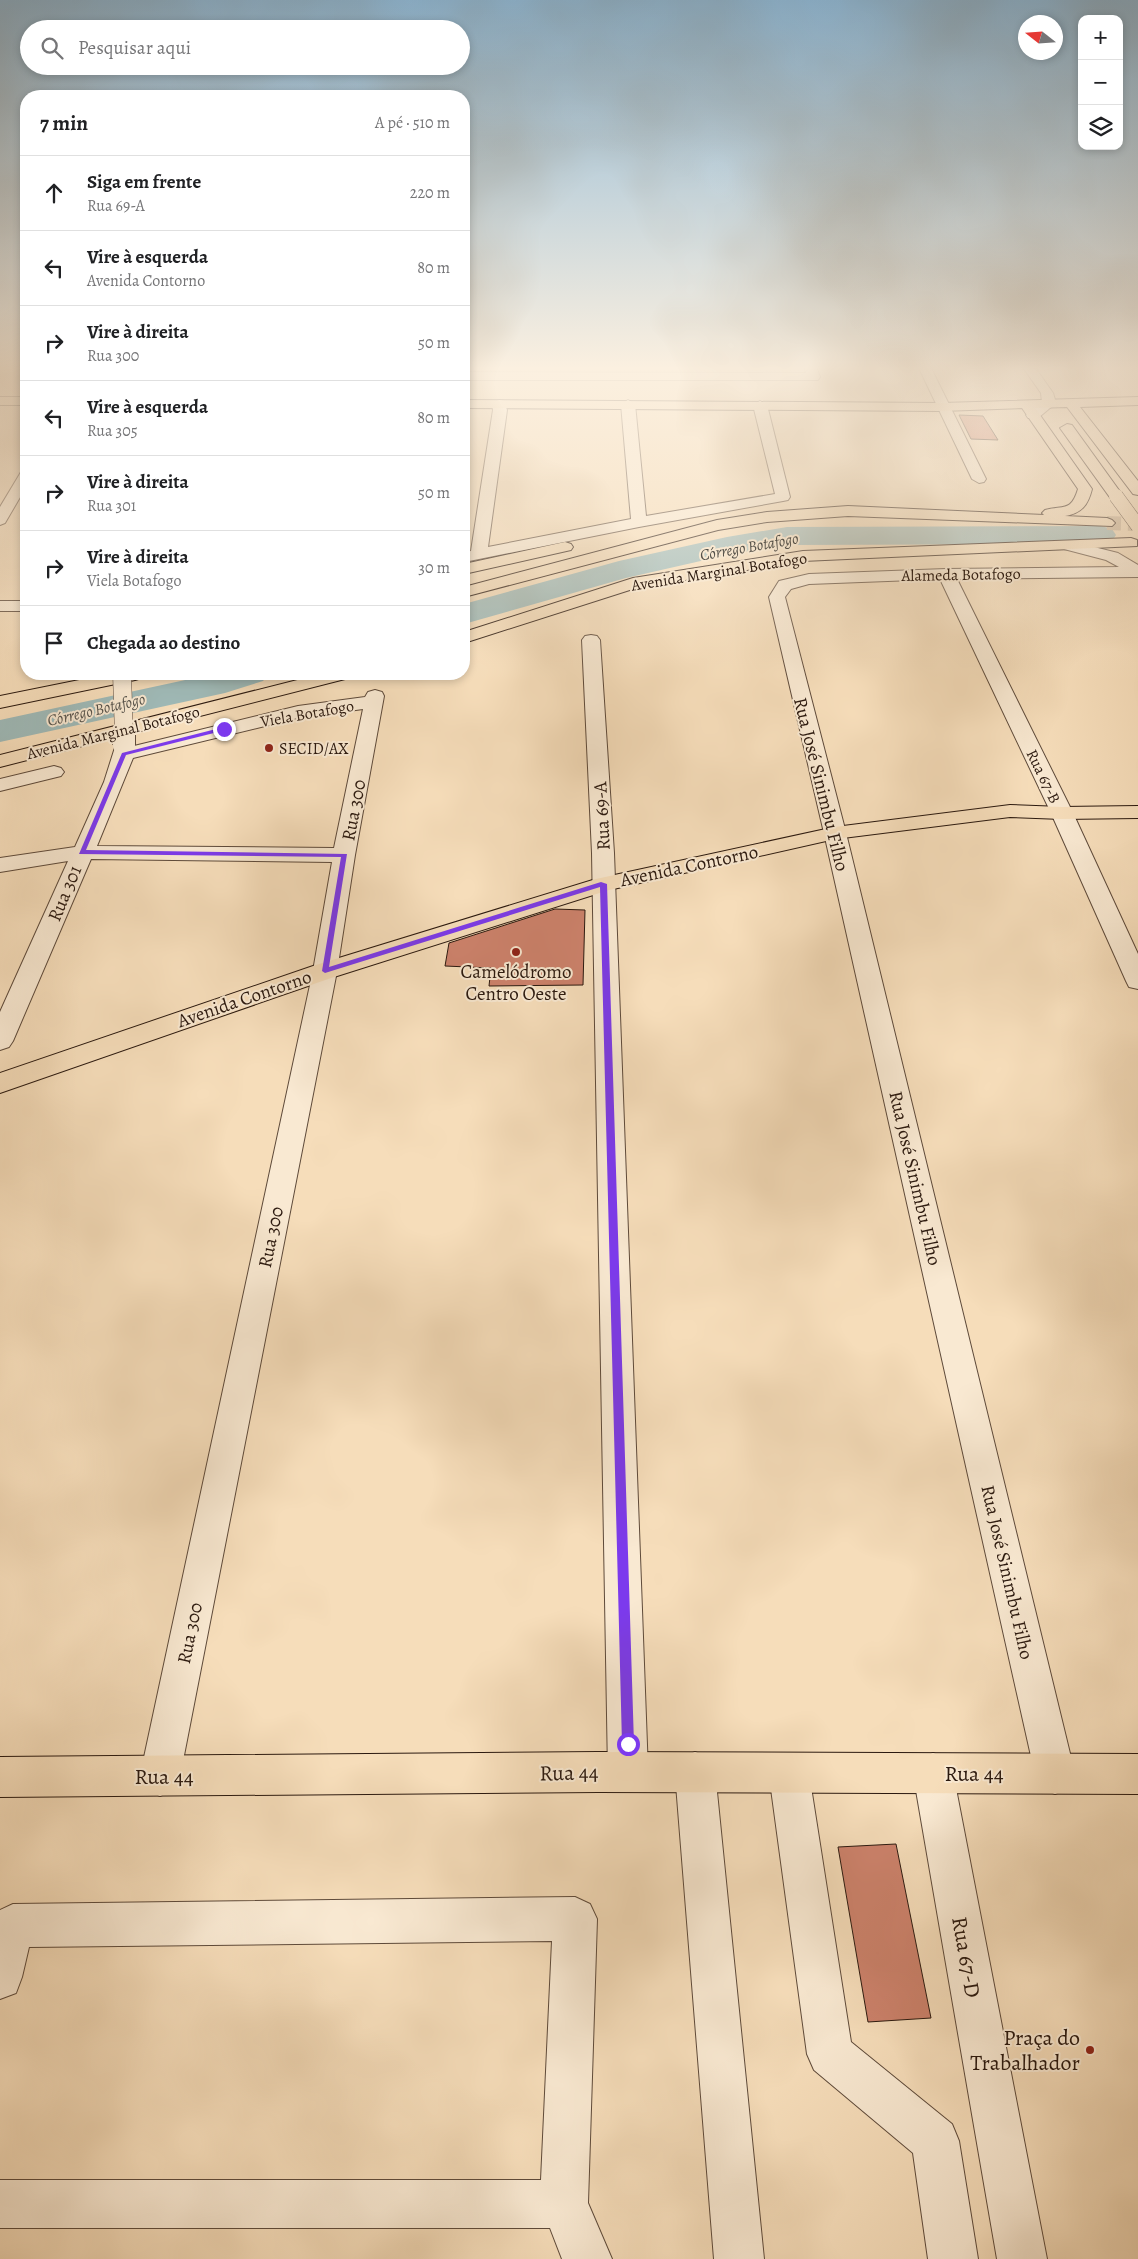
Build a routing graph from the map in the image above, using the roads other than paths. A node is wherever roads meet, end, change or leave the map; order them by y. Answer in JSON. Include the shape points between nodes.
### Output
{"nodes":[{"id":1,"x":488,"y":471,"type":"edge"},
{"id":2,"x":634,"y":471,"type":"edge"},
{"id":3,"x":776,"y":471,"type":"edge"},
{"id":4,"x":975,"y":471,"type":"edge"},
{"id":5,"x":1073,"y":471,"type":"edge"},
{"id":6,"x":1098,"y":471,"type":"edge"},
{"id":7,"x":1123,"y":471,"type":"edge"},
{"id":8,"x":979,"y":479,"type":"dead end"},
{"id":9,"x":20,"y":486,"type":"edge"},
{"id":10,"x":1138,"y":491,"type":"edge"},
{"id":11,"x":1000,"y":516,"type":"junction"},
{"id":12,"x":18,"y":518,"type":"dead end"},
{"id":13,"x":1,"y":519,"type":"edge"},
{"id":14,"x":639,"y":522,"type":"junction"},
{"id":15,"x":1108,"y":523,"type":"tunnel mouth"},
{"id":16,"x":717,"y":525,"type":"junction"},
{"id":17,"x":1138,"y":526,"type":"edge"},
{"id":18,"x":1131,"y":543,"type":"tunnel mouth"},
{"id":19,"x":1070,"y":546,"type":"junction"},
{"id":20,"x":471,"y":555,"type":"edge"},
{"id":21,"x":470,"y":569,"type":"edge"},
{"id":22,"x":1138,"y":572,"type":"edge"},
{"id":23,"x":946,"y":574,"type":"junction"},
{"id":24,"x":785,"y":585,"type":"joint"},
{"id":25,"x":470,"y":590,"type":"edge"},
{"id":26,"x":0,"y":606,"type":"edge"},
{"id":27,"x":20,"y":606,"type":"edge"},
{"id":28,"x":470,"y":636,"type":"edge"},
{"id":29,"x":591,"y":640,"type":"dead end"},
{"id":30,"x":105,"y":680,"type":"edge"},
{"id":31,"x":122,"y":680,"type":"edge"},
{"id":32,"x":318,"y":680,"type":"edge"},
{"id":33,"x":374,"y":699,"type":"joint"},
{"id":34,"x":0,"y":702,"type":"edge"},
{"id":35,"x":124,"y":750,"type":"junction"},
{"id":36,"x":0,"y":761,"type":"edge"},
{"id":37,"x":54,"y":772,"type":"dead end"},
{"id":38,"x":0,"y":785,"type":"edge"},
{"id":39,"x":1138,"y":812,"type":"edge"},
{"id":40,"x":1062,"y":813,"type":"junction"},
{"id":41,"x":835,"y":833,"type":"junction"},
{"id":42,"x":82,"y":852,"type":"junction"},
{"id":43,"x":344,"y":855,"type":"junction"},
{"id":44,"x":0,"y":865,"type":"edge"},
{"id":45,"x":604,"y":884,"type":"junction"},
{"id":46,"x":325,"y":971,"type":"junction"},
{"id":47,"x":1138,"y":981,"type":"edge"},
{"id":48,"x":0,"y":1041,"type":"edge"},
{"id":49,"x":0,"y":1083,"type":"edge"},
{"id":50,"x":628,"y":1772,"type":"junction"},
{"id":51,"x":695,"y":1772,"type":"junction"},
{"id":52,"x":933,"y":1773,"type":"junction"},
{"id":53,"x":789,"y":1774,"type":"junction"},
{"id":54,"x":1055,"y":1774,"type":"junction"},
{"id":55,"x":1138,"y":1774,"type":"edge"},
{"id":56,"x":160,"y":1776,"type":"junction"},
{"id":57,"x":0,"y":1777,"type":"edge"},
{"id":58,"x":0,"y":1977,"type":"edge"},
{"id":59,"x":0,"y":2204,"type":"edge"},
{"id":60,"x":564,"y":2204,"type":"junction"},
{"id":61,"x":587,"y":2259,"type":"edge"},
{"id":62,"x":739,"y":2259,"type":"edge"},
{"id":63,"x":953,"y":2259,"type":"edge"},
{"id":64,"x":1022,"y":2259,"type":"edge"}],
"edges":[{"from":1,"to":20,"type":"street"},
{"from":2,"to":14,"type":"street"},
{"from":3,"to":14,"type":"street","via":[[782,497]]},
{"from":4,"to":8,"type":"street"},
{"from":5,"to":11,"type":"main road","via":[[1085,488],[1082,502],[1072,512]]},
{"from":6,"to":17,"type":"main road","bridge":true},
{"from":7,"to":10,"type":"main road"},
{"from":9,"to":13,"type":"street"},
{"from":11,"to":15,"type":"main road","name":"Avenida Marginal Botafogo"},
{"from":11,"to":16,"type":"main road","name":"Avenida Marginal Botafogo","via":[[848,511],[767,517]]},
{"from":12,"to":13,"type":"street"},
{"from":14,"to":20,"type":"street"},
{"from":16,"to":21,"type":"main road","via":[[632,532]]},
{"from":16,"to":25,"type":"main road","name":"Avenida Marginal Botafogo"},
{"from":18,"to":19,"type":"main road","name":"Avenida Marginal Botafogo"},
{"from":19,"to":22,"type":"street","via":[[1112,556]]},
{"from":19,"to":28,"type":"main road","name":"Avenida Marginal Botafogo","via":[[803,556],[633,583]]},
{"from":22,"to":23,"type":"street","name":"Alameda Botafogo"},
{"from":23,"to":24,"type":"street","name":"Alameda Botafogo","via":[[809,579]]},
{"from":23,"to":40,"type":"street","name":"Rua 67-B"},
{"from":24,"to":41,"type":"street","name":"Rua José Sinimbu Filho","via":[[777,597]]},
{"from":26,"to":27,"type":"street"},
{"from":29,"to":45,"type":"street","name":"Rua 69-A"},
{"from":30,"to":34,"type":"main road"},
{"from":31,"to":35,"type":"street","bridge":true},
{"from":32,"to":36,"type":"main road","name":"Avenida Marginal Botafogo"},
{"from":33,"to":35,"type":"street","name":"Viela Botafogo"},
{"from":33,"to":43,"type":"street","name":"Rua 300"},
{"from":35,"to":42,"type":"street","name":"Rua 301"},
{"from":37,"to":38,"type":"street"},
{"from":39,"to":40,"type":"main road","name":"Avenida Contorno"},
{"from":40,"to":41,"type":"main road","name":"Avenida Contorno","via":[[1010,811]]},
{"from":40,"to":47,"type":"street","name":"Rua 67-B"},
{"from":41,"to":45,"type":"main road","name":"Avenida Contorno"},
{"from":41,"to":54,"type":"street","name":"Rua José Sinimbu Filho"},
{"from":42,"to":43,"type":"street"},
{"from":42,"to":44,"type":"street"},
{"from":42,"to":48,"type":"street","name":"Rua 301"},
{"from":43,"to":46,"type":"street","name":"Rua 300"},
{"from":45,"to":46,"type":"main road","name":"Avenida Contorno"},
{"from":45,"to":50,"type":"street","name":"Rua 69-A"},
{"from":46,"to":49,"type":"main road","name":"Avenida Contorno"},
{"from":46,"to":56,"type":"street","name":"Rua 300"},
{"from":50,"to":51,"type":"main road","name":"Rua 44"},
{"from":50,"to":56,"type":"main road","name":"Rua 44"},
{"from":51,"to":53,"type":"main road","name":"Rua 44"},
{"from":51,"to":62,"type":"street"},
{"from":52,"to":53,"type":"main road","name":"Rua 44"},
{"from":52,"to":54,"type":"main road","name":"Rua 44"},
{"from":52,"to":64,"type":"street","name":"Rua 67-D"},
{"from":53,"to":63,"type":"street","via":[[830,2054],[935,2141]]},
{"from":54,"to":55,"type":"main road","name":"Rua 44"},
{"from":56,"to":57,"type":"main road","name":"Rua 44"},
{"from":58,"to":60,"type":"street","via":[[13,1926],[575,1919]]},
{"from":59,"to":60,"type":"street"},
{"from":60,"to":61,"type":"street"}]}
